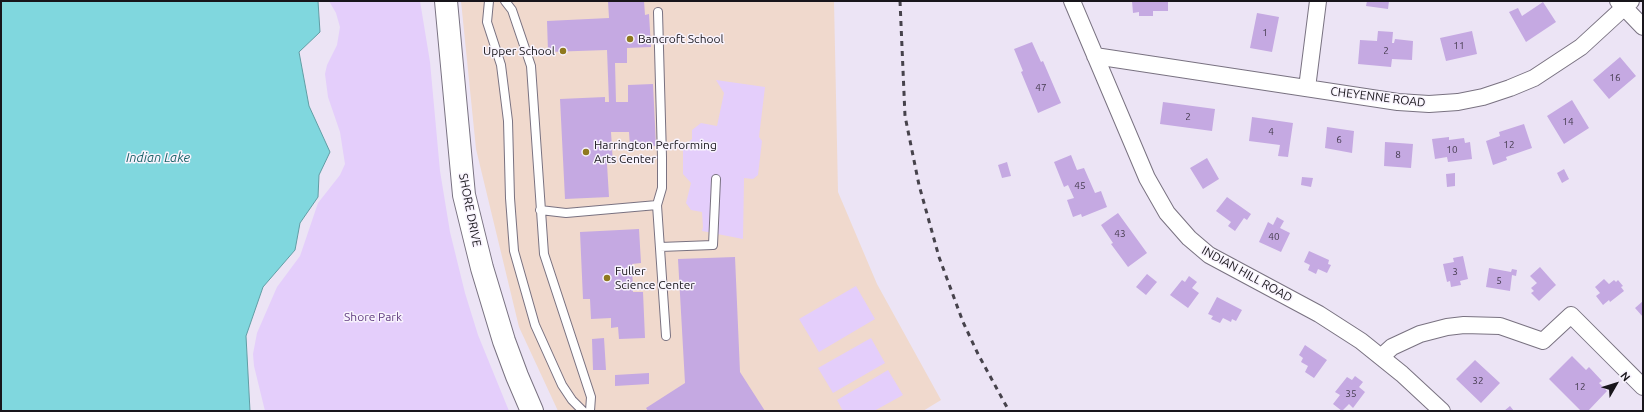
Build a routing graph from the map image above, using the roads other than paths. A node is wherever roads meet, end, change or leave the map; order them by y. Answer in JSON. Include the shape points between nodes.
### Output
{"nodes":[{"id":1,"x":446,"y":1,"type":"edge"},
{"id":2,"x":489,"y":1,"type":"edge"},
{"id":3,"x":505,"y":1,"type":"edge"},
{"id":4,"x":1072,"y":1,"type":"edge"},
{"id":5,"x":1318,"y":1,"type":"edge"},
{"id":6,"x":1625,"y":3,"type":"edge"},
{"id":7,"x":658,"y":12,"type":"dead end"},
{"id":8,"x":1643,"y":27,"type":"edge"},
{"id":9,"x":1095,"y":56,"type":"junction"},
{"id":10,"x":1307,"y":88,"type":"junction"},
{"id":11,"x":716,"y":179,"type":"dead end"},
{"id":12,"x":658,"y":205,"type":"junction"},
{"id":13,"x":540,"y":210,"type":"junction"},
{"id":14,"x":660,"y":246,"type":"junction"},
{"id":15,"x":666,"y":336,"type":"dead end"},
{"id":16,"x":1381,"y":357,"type":"junction"},
{"id":17,"x":1643,"y":387,"type":"edge"},
{"id":18,"x":532,"y":411,"type":"edge"},
{"id":19,"x":583,"y":411,"type":"edge"},
{"id":20,"x":590,"y":411,"type":"edge"},
{"id":21,"x":1442,"y":411,"type":"edge"}],
"edges":[{"from":1,"to":18,"type":"main road","name":"SHORE DRIVE","via":[[464,195],[504,341]]},
{"from":2,"to":19,"type":"lane","via":[[487,22],[501,65],[508,121],[514,251],[535,325],[562,385]]},
{"from":3,"to":13,"type":"lane","via":[[512,10],[531,66]]},
{"from":4,"to":9,"type":"street","name":"INDIAN HILL ROAD"},
{"from":5,"to":10,"type":"street"},
{"from":6,"to":8,"type":"street"},
{"from":6,"to":10,"type":"street","name":"CHEYENNE ROAD","via":[[1581,48],[1558,64],[1534,78],[1483,97],[1429,104],[1398,102]]},
{"from":7,"to":12,"type":"lane","via":[[662,188]]},
{"from":9,"to":10,"type":"street","name":"CHEYENNE ROAD"},
{"from":9,"to":16,"type":"street","name":"INDIAN HILL ROAD","via":[[1147,178],[1168,213],[1189,238],[1209,255],[1332,322]]},
{"from":11,"to":14,"type":"lane","via":[[713,245]]},
{"from":12,"to":13,"type":"lane","via":[[566,213]]},
{"from":12,"to":14,"type":"lane"},
{"from":13,"to":20,"type":"lane","via":[[544,254],[591,397]]},
{"from":14,"to":15,"type":"lane"},
{"from":16,"to":17,"type":"street","via":[[1392,347],[1420,334],[1464,325],[1500,326],[1543,341],[1571,316]]},
{"from":16,"to":21,"type":"street","name":"INDIAN HILL ROAD"}]}
